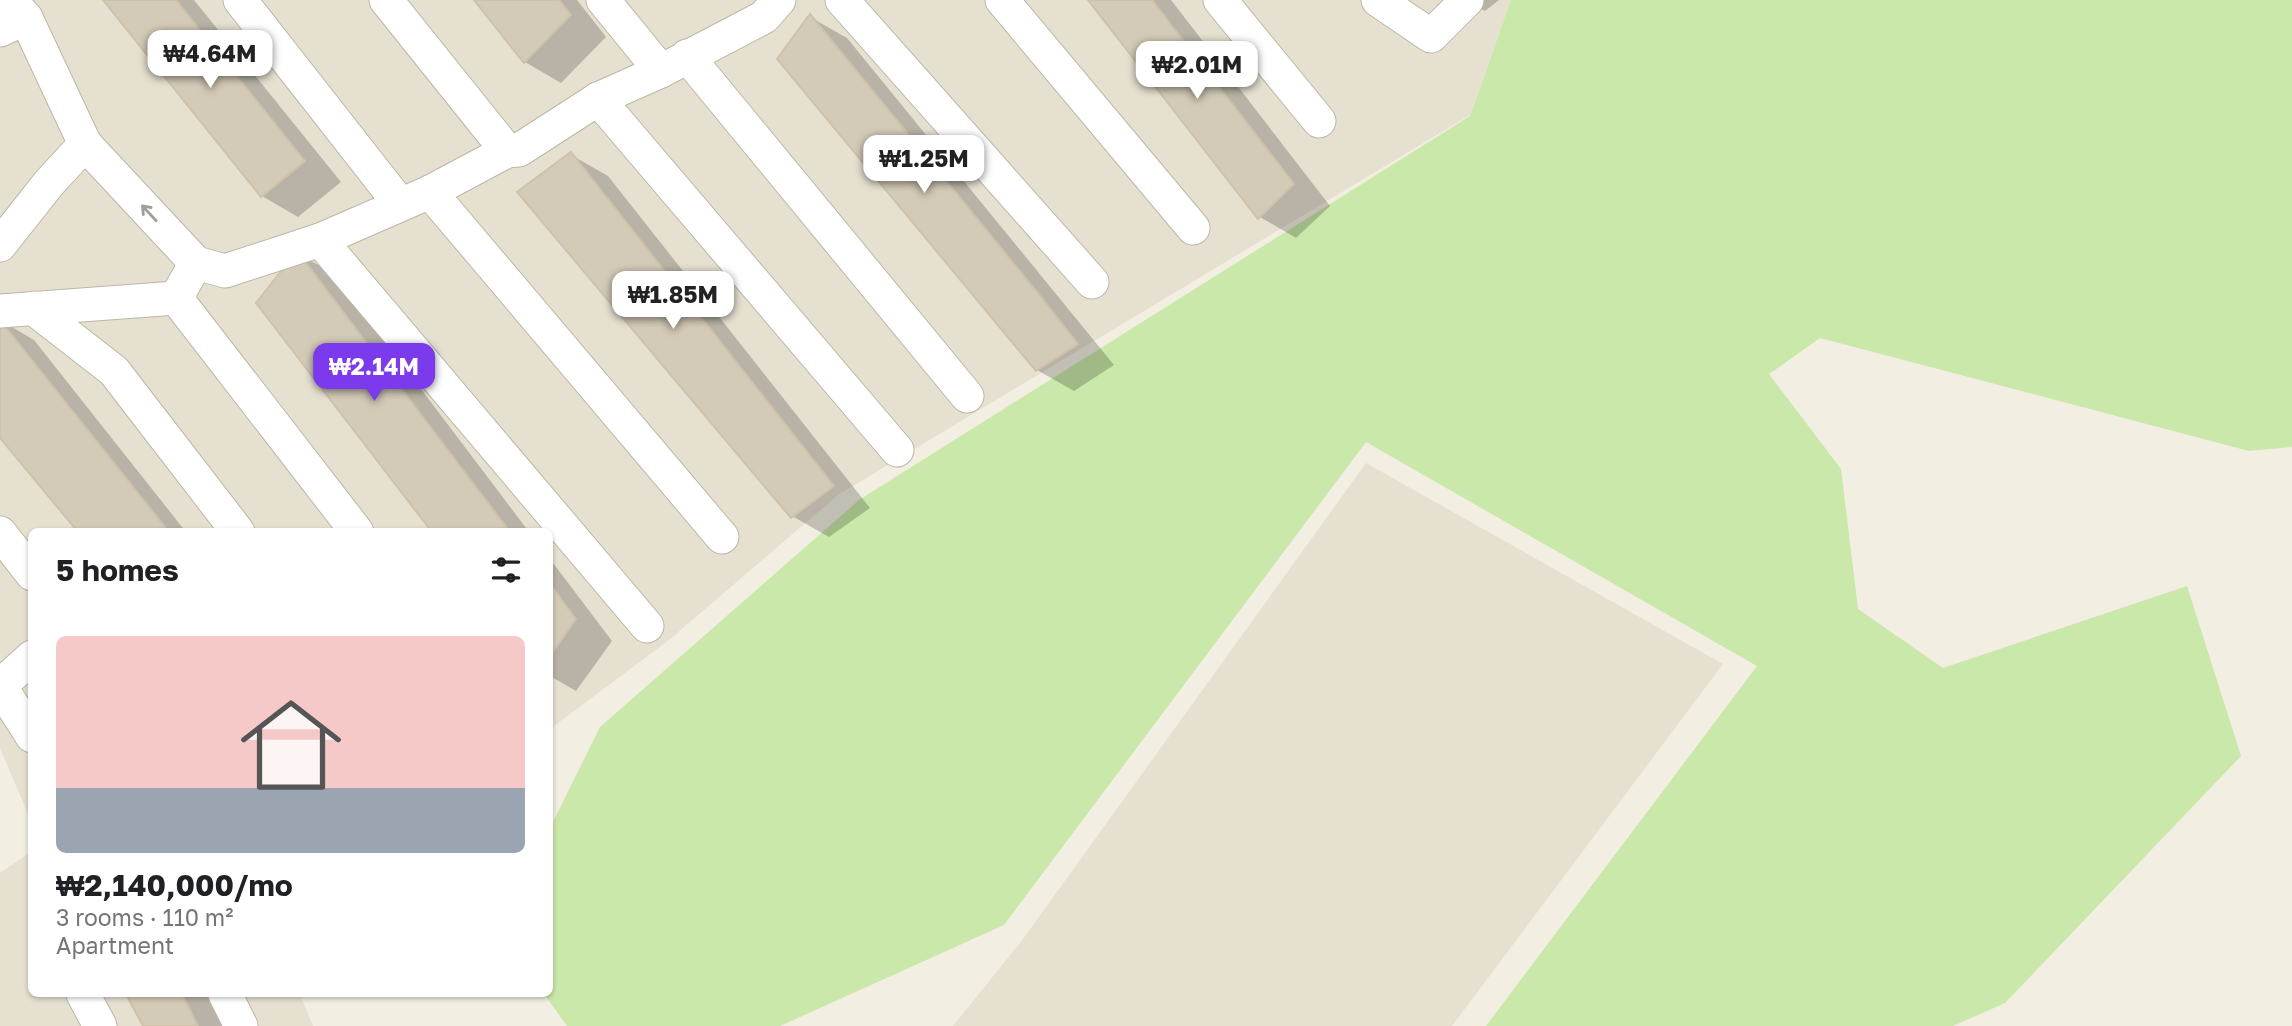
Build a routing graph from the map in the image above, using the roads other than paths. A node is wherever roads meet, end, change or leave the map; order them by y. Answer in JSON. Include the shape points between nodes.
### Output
{"nodes":[{"id":1,"x":240,"y":0,"type":"edge"},
{"id":2,"x":386,"y":0,"type":"edge"},
{"id":3,"x":603,"y":0,"type":"edge"},
{"id":4,"x":842,"y":0,"type":"edge"},
{"id":5,"x":1002,"y":0,"type":"edge"},
{"id":6,"x":1220,"y":0,"type":"edge"},
{"id":7,"x":1378,"y":0,"type":"edge"},
{"id":8,"x":1467,"y":0,"type":"edge"},
{"id":9,"x":764,"y":6,"type":"edge"},
{"id":10,"x":12,"y":16,"type":"edge"},
{"id":11,"x":674,"y":63,"type":"junction"},
{"id":12,"x":598,"y":99,"type":"junction"},
{"id":13,"x":1319,"y":121,"type":"dead end"},
{"id":14,"x":85,"y":144,"type":"junction"},
{"id":15,"x":507,"y":151,"type":"junction"},
{"id":16,"x":430,"y":192,"type":"junction"},
{"id":17,"x":400,"y":204,"type":"junction"},
{"id":18,"x":1193,"y":228,"type":"dead end"},
{"id":19,"x":320,"y":240,"type":"junction"},
{"id":20,"x":0,"y":244,"type":"edge"},
{"id":21,"x":196,"y":263,"type":"junction"},
{"id":22,"x":1092,"y":282,"type":"dead end"},
{"id":23,"x":176,"y":298,"type":"junction"},
{"id":24,"x":33,"y":308,"type":"junction"},
{"id":25,"x":0,"y":311,"type":"edge"},
{"id":26,"x":967,"y":397,"type":"dead end"},
{"id":27,"x":897,"y":450,"type":"dead end"},
{"id":28,"x":235,"y":528,"type":"edge"},
{"id":29,"x":354,"y":528,"type":"edge"},
{"id":30,"x":0,"y":533,"type":"edge"},
{"id":31,"x":722,"y":537,"type":"dead end"},
{"id":32,"x":28,"y":569,"type":"edge"},
{"id":33,"x":647,"y":626,"type":"dead end"},
{"id":34,"x":28,"y":661,"type":"edge"},
{"id":35,"x":28,"y":730,"type":"edge"},
{"id":36,"x":85,"y":997,"type":"edge"},
{"id":37,"x":227,"y":997,"type":"edge"},
{"id":38,"x":100,"y":1026,"type":"edge"},
{"id":39,"x":242,"y":1026,"type":"edge"}],
"edges":[{"from":1,"to":17,"type":"lane"},
{"from":2,"to":15,"type":"lane"},
{"from":3,"to":11,"type":"lane"},
{"from":4,"to":22,"type":"lane"},
{"from":5,"to":18,"type":"lane"},
{"from":6,"to":13,"type":"lane"},
{"from":7,"to":8,"type":"lane","via":[[1431,37]]},
{"from":9,"to":11,"type":"lane"},
{"from":10,"to":14,"type":"lane"},
{"from":11,"to":12,"type":"lane"},
{"from":11,"to":26,"type":"lane"},
{"from":12,"to":15,"type":"lane","via":[[519,150]]},
{"from":12,"to":27,"type":"lane"},
{"from":14,"to":20,"type":"lane"},
{"from":21,"to":14,"type":"lane","one_way":true},
{"from":15,"to":16,"type":"lane"},
{"from":16,"to":17,"type":"lane"},
{"from":16,"to":31,"type":"lane"},
{"from":17,"to":19,"type":"lane"},
{"from":19,"to":21,"type":"lane","via":[[226,271]]},
{"from":19,"to":33,"type":"lane"},
{"from":21,"to":23,"type":"lane"},
{"from":23,"to":24,"type":"lane"},
{"from":23,"to":29,"type":"lane"},
{"from":24,"to":25,"type":"lane"},
{"from":24,"to":28,"type":"lane","via":[[114,371]]},
{"from":30,"to":32,"type":"lane"},
{"from":34,"to":35,"type":"lane","via":[[0,686]]},
{"from":36,"to":38,"type":"lane"},
{"from":37,"to":39,"type":"lane"}]}
